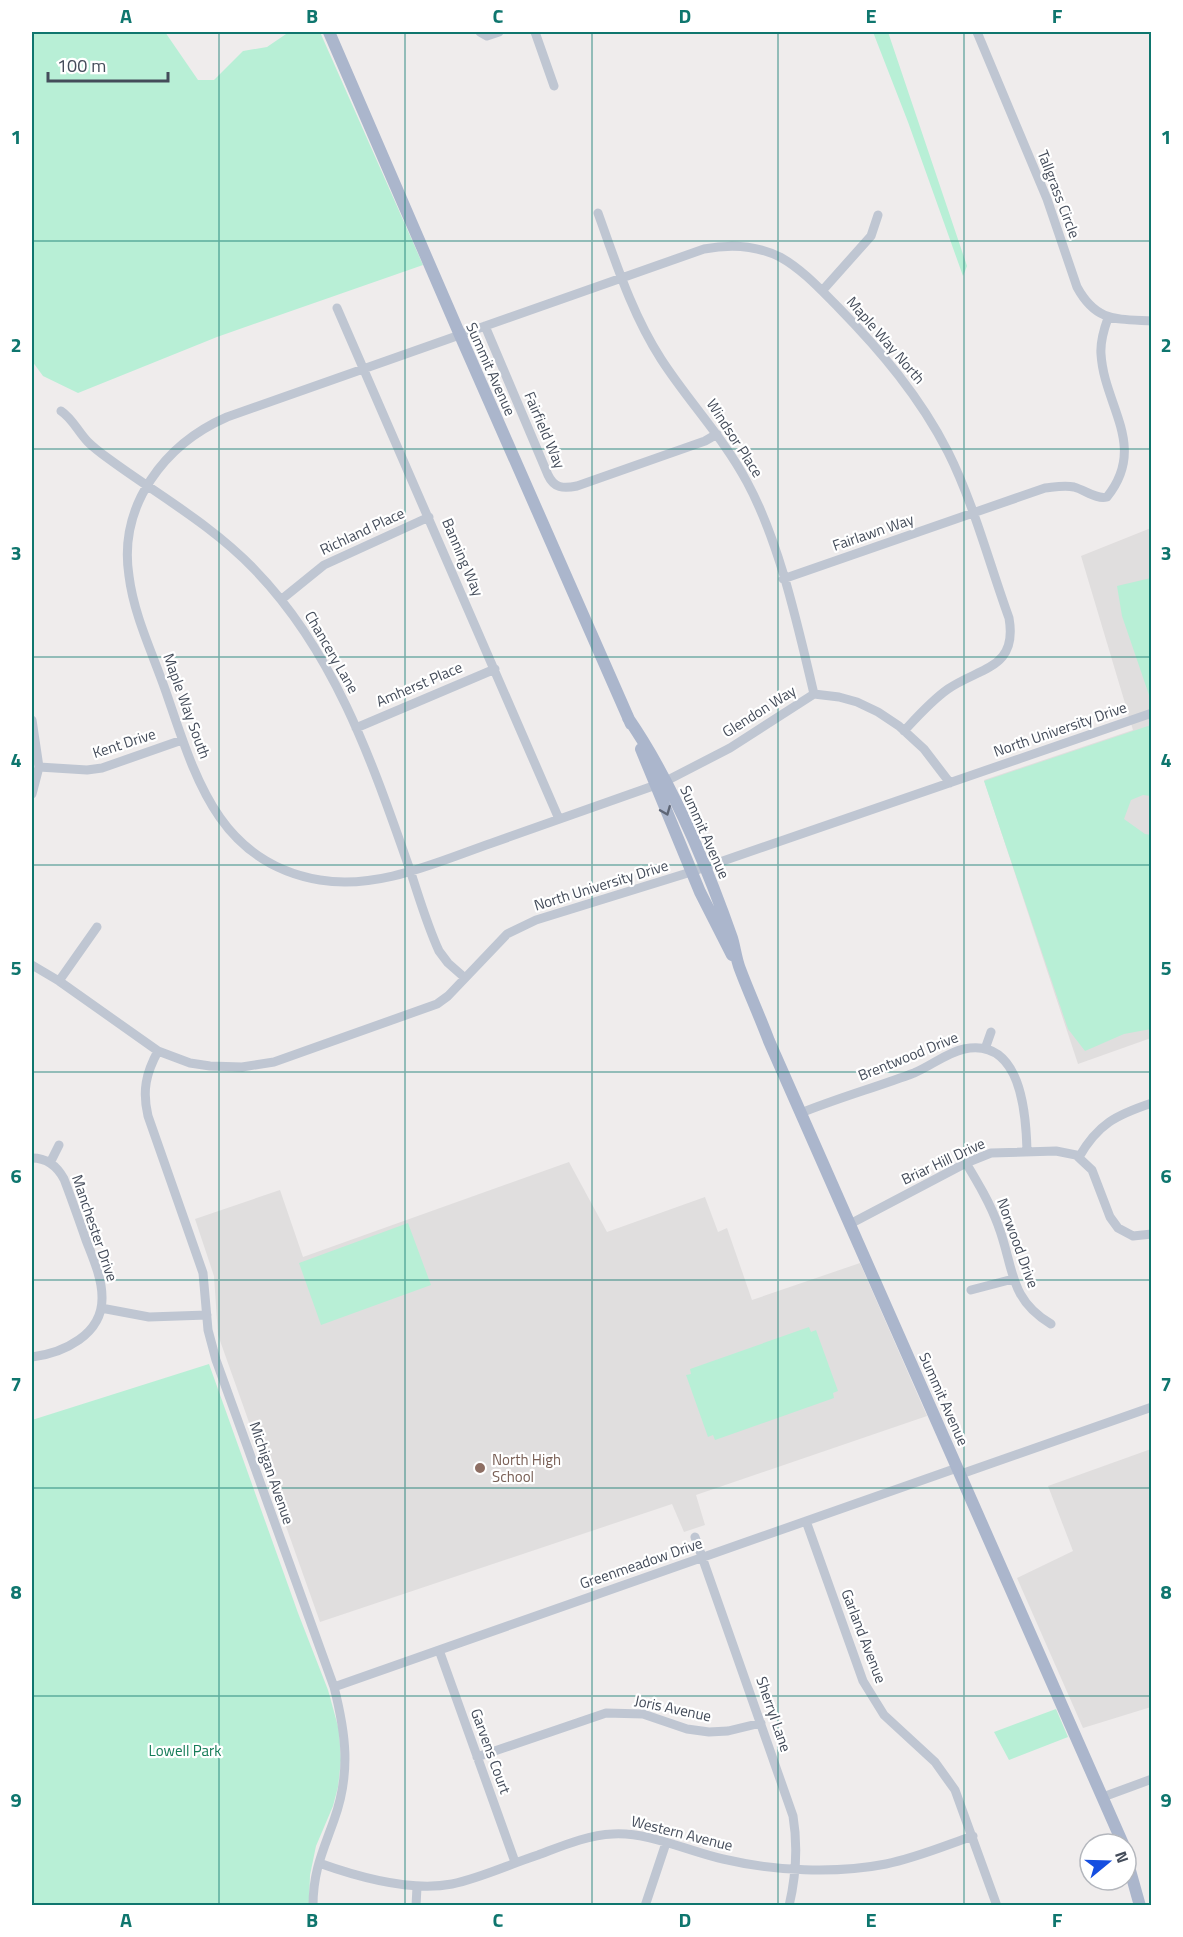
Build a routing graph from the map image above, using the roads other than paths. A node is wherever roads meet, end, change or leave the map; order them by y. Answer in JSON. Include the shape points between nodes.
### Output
{"nodes":[{"id":1,"x":329,"y":32,"type":"edge"},
{"id":2,"x":480,"y":32,"type":"edge"},
{"id":3,"x":499,"y":32,"type":"edge"},
{"id":4,"x":535,"y":32,"type":"edge"},
{"id":5,"x":977,"y":32,"type":"edge"},
{"id":6,"x":554,"y":86,"type":"dead end"},
{"id":7,"x":598,"y":213,"type":"dead end"},
{"id":8,"x":878,"y":215,"type":"dead end"},
{"id":9,"x":621,"y":278,"type":"junction"},
{"id":10,"x":822,"y":291,"type":"junction"},
{"id":11,"x":337,"y":308,"type":"dead end"},
{"id":12,"x":1108,"y":318,"type":"junction"},
{"id":13,"x":1152,"y":321,"type":"edge"},
{"id":14,"x":485,"y":326,"type":"junction"},
{"id":15,"x":459,"y":335,"type":"junction"},
{"id":16,"x":364,"y":369,"type":"junction"},
{"id":17,"x":65,"y":413,"type":"dead end"},
{"id":18,"x":717,"y":434,"type":"junction"},
{"id":19,"x":147,"y":485,"type":"junction"},
{"id":20,"x":973,"y":513,"type":"junction"},
{"id":21,"x":429,"y":517,"type":"junction"},
{"id":22,"x":783,"y":579,"type":"junction"},
{"id":23,"x":282,"y":599,"type":"junction"},
{"id":24,"x":495,"y":669,"type":"junction"},
{"id":25,"x":814,"y":694,"type":"junction"},
{"id":26,"x":1152,"y":713,"type":"edge"},
{"id":27,"x":32,"y":720,"type":"edge"},
{"id":28,"x":356,"y":728,"type":"junction"},
{"id":29,"x":904,"y":731,"type":"junction"},
{"id":30,"x":182,"y":740,"type":"junction"},
{"id":31,"x":39,"y":767,"type":"junction"},
{"id":32,"x":661,"y":783,"type":"junction"},
{"id":33,"x":950,"y":783,"type":"junction"},
{"id":34,"x":32,"y":794,"type":"edge"},
{"id":35,"x":560,"y":819,"type":"junction"},
{"id":36,"x":705,"y":868,"type":"junction"},
{"id":37,"x":410,"y":870,"type":"junction"},
{"id":38,"x":691,"y":872,"type":"junction"},
{"id":39,"x":97,"y":927,"type":"dead end"},
{"id":40,"x":32,"y":965,"type":"edge"},
{"id":41,"x":739,"y":966,"type":"junction"},
{"id":42,"x":465,"y":978,"type":"junction"},
{"id":43,"x":59,"y":981,"type":"junction"},
{"id":44,"x":991,"y":1032,"type":"dead end"},
{"id":45,"x":985,"y":1049,"type":"junction"},
{"id":46,"x":158,"y":1051,"type":"junction"},
{"id":47,"x":1152,"y":1103,"type":"edge"},
{"id":48,"x":801,"y":1113,"type":"junction"},
{"id":49,"x":59,"y":1145,"type":"dead end"},
{"id":50,"x":1027,"y":1150,"type":"junction"},
{"id":51,"x":1078,"y":1157,"type":"junction"},
{"id":52,"x":32,"y":1158,"type":"edge"},
{"id":53,"x":50,"y":1163,"type":"junction"},
{"id":54,"x":966,"y":1163,"type":"junction"},
{"id":55,"x":850,"y":1224,"type":"junction"},
{"id":56,"x":1152,"y":1234,"type":"edge"},
{"id":57,"x":1013,"y":1279,"type":"junction"},
{"id":58,"x":971,"y":1290,"type":"dead end"},
{"id":59,"x":101,"y":1308,"type":"junction"},
{"id":60,"x":207,"y":1315,"type":"junction"},
{"id":61,"x":1051,"y":1324,"type":"dead end"},
{"id":62,"x":32,"y":1357,"type":"edge"},
{"id":63,"x":1152,"y":1407,"type":"edge"},
{"id":64,"x":959,"y":1471,"type":"junction"},
{"id":65,"x":806,"y":1521,"type":"junction"},
{"id":66,"x":696,"y":1537,"type":"dead end"},
{"id":67,"x":703,"y":1557,"type":"junction"},
{"id":68,"x":439,"y":1650,"type":"junction"},
{"id":69,"x":334,"y":1687,"type":"junction"},
{"id":70,"x":761,"y":1723,"type":"junction"},
{"id":71,"x":477,"y":1757,"type":"junction"},
{"id":72,"x":1152,"y":1779,"type":"edge"},
{"id":73,"x":1103,"y":1797,"type":"junction"},
{"id":74,"x":1118,"y":1832,"type":"edge"},
{"id":75,"x":973,"y":1836,"type":"junction"},
{"id":76,"x":666,"y":1843,"type":"junction"},
{"id":77,"x":514,"y":1862,"type":"junction"},
{"id":78,"x":319,"y":1863,"type":"junction"},
{"id":79,"x":795,"y":1868,"type":"junction"},
{"id":80,"x":417,"y":1887,"type":"junction"},
{"id":81,"x":313,"y":1905,"type":"edge"},
{"id":82,"x":416,"y":1905,"type":"edge"},
{"id":83,"x":645,"y":1905,"type":"edge"},
{"id":84,"x":789,"y":1905,"type":"edge"},
{"id":85,"x":997,"y":1905,"type":"edge"}],
"edges":[{"from":1,"to":15,"type":"main road","name":"Summit Avenue"},
{"from":2,"to":3,"type":"street","via":[[487,36]]},
{"from":4,"to":6,"type":"street"},
{"from":5,"to":12,"type":"street","name":"Tallgrass Circle","via":[[1047,199],[1077,287],[1086,302]]},
{"from":7,"to":9,"type":"street","name":"Windsor Place"},
{"from":8,"to":10,"type":"street","via":[[871,236]]},
{"from":9,"to":10,"type":"street","name":"Maple Way North","via":[[704,249],[741,246],[780,257]]},
{"from":9,"to":14,"type":"street","name":"Maple Way North"},
{"from":9,"to":18,"type":"street","name":"Windsor Place","via":[[661,360]]},
{"from":10,"to":20,"type":"street","name":"Maple Way North","via":[[887,361],[923,409],[948,452]]},
{"from":11,"to":16,"type":"street","name":"Banning Way"},
{"from":12,"to":13,"type":"street"},
{"from":12,"to":20,"type":"street","name":"Fairlawn Way","via":[[1101,340],[1102,363],[1125,452],[1111,492],[1104,499],[1073,487],[1045,488]]},
{"from":14,"to":15,"type":"street","name":"Maple Way North"},
{"from":14,"to":18,"type":"street","name":"Fairfield Way","via":[[548,475],[559,488],[577,486]]},
{"from":15,"to":16,"type":"street","name":"Maple Way South"},
{"from":15,"to":32,"type":"main road","name":"Summit Avenue","via":[[628,718]]},
{"from":16,"to":19,"type":"street","name":"Maple Way South","via":[[209,424],[175,449]]},
{"from":16,"to":21,"type":"street","name":"Banning Way"},
{"from":17,"to":19,"type":"street","name":"Chancery Lane","via":[[87,441]]},
{"from":18,"to":22,"type":"street","name":"Windsor Place","via":[[759,508]]},
{"from":19,"to":23,"type":"street","name":"Chancery Lane","via":[[236,551]]},
{"from":19,"to":30,"type":"street","name":"Maple Way South","via":[[132,521],[128,574],[140,621]]},
{"from":20,"to":22,"type":"street","name":"Fairlawn Way"},
{"from":20,"to":29,"type":"street","name":"Maple Way North","via":[[1009,618],[1009,649],[996,664],[943,693]]},
{"from":21,"to":23,"type":"street","name":"Richland Place","via":[[324,565]]},
{"from":21,"to":24,"type":"street","name":"Banning Way"},
{"from":22,"to":25,"type":"street","name":"Windsor Place"},
{"from":23,"to":28,"type":"street","name":"Chancery Lane","via":[[326,665]]},
{"from":24,"to":28,"type":"street","name":"Amherst Place"},
{"from":24,"to":35,"type":"street","name":"Banning Way"},
{"from":25,"to":29,"type":"street","name":"Glendon Way","via":[[857,702]]},
{"from":25,"to":32,"type":"street","name":"Glendon Way","via":[[730,748]]},
{"from":26,"to":33,"type":"street","name":"North University Drive"},
{"from":27,"to":31,"type":"street"},
{"from":28,"to":37,"type":"street","name":"Chancery Lane"},
{"from":29,"to":33,"type":"street","name":"Glendon Way","via":[[933,759]]},
{"from":30,"to":31,"type":"street","name":"Kent Drive","via":[[102,768]]},
{"from":30,"to":37,"type":"street","name":"Maple Way South","via":[[217,816],[239,841],[267,862],[308,878],[345,883],[368,882]]},
{"from":31,"to":34,"type":"street"},
{"from":32,"to":35,"type":"street","name":"Maple Way South"},
{"from":32,"to":36,"type":"main road","name":"Summit Avenue"},
{"from":32,"to":38,"type":"main road","name":"Summit Avenue","one_way":true},
{"from":33,"to":36,"type":"street","name":"North University Drive"},
{"from":35,"to":37,"type":"street","name":"Maple Way South"},
{"from":36,"to":38,"type":"street","name":"North University Drive"},
{"from":36,"to":41,"type":"main road","name":"Summit Avenue"},
{"from":37,"to":42,"type":"street","name":"Chancery Lane","via":[[439,951]]},
{"from":38,"to":41,"type":"main road","name":"Summit Avenue"},
{"from":38,"to":42,"type":"street","name":"North University Drive","via":[[519,927]]},
{"from":39,"to":43,"type":"street"},
{"from":40,"to":43,"type":"street","name":"North University Drive"},
{"from":41,"to":48,"type":"main road","name":"Summit Avenue"},
{"from":42,"to":46,"type":"street","name":"North University Drive","via":[[429,1008],[260,1065],[210,1066]]},
{"from":43,"to":46,"type":"street","name":"North University Drive"},
{"from":44,"to":45,"type":"street"},
{"from":45,"to":48,"type":"street","name":"Brentwood Drive","via":[[958,1050],[918,1071]]},
{"from":45,"to":50,"type":"street","via":[[1007,1064],[1015,1078],[1026,1119]]},
{"from":46,"to":60,"type":"street","name":"Michigan Avenue","via":[[146,1080],[146,1106],[199,1261]]},
{"from":47,"to":51,"type":"street","via":[[1108,1121],[1088,1140]]},
{"from":48,"to":55,"type":"main road","name":"Summit Avenue"},
{"from":49,"to":53,"type":"street"},
{"from":50,"to":51,"type":"street","name":"Briar Hill Drive","via":[[1067,1152]]},
{"from":50,"to":54,"type":"street","name":"Briar Hill Drive","via":[[991,1153]]},
{"from":51,"to":56,"type":"street","via":[[1095,1176],[1118,1228],[1133,1236]]},
{"from":52,"to":53,"type":"street"},
{"from":53,"to":59,"type":"street","name":"Manchester Drive","via":[[64,1179],[96,1267],[102,1290]]},
{"from":54,"to":55,"type":"street","name":"Briar Hill Drive"},
{"from":54,"to":57,"type":"street","name":"Norwood Drive","via":[[994,1215]]},
{"from":55,"to":64,"type":"main road","name":"Summit Avenue"},
{"from":57,"to":58,"type":"street"},
{"from":57,"to":61,"type":"street","name":"Norwood Drive","via":[[1023,1301]]},
{"from":59,"to":60,"type":"street","via":[[149,1317]]},
{"from":59,"to":62,"type":"street","via":[[92,1328],[79,1340]]},
{"from":60,"to":69,"type":"street","name":"Michigan Avenue","via":[[216,1360]]},
{"from":63,"to":64,"type":"street","name":"Greenmeadow Drive"},
{"from":64,"to":65,"type":"street","name":"Greenmeadow Drive"},
{"from":64,"to":73,"type":"main road","name":"Summit Avenue"},
{"from":65,"to":67,"type":"street","name":"Greenmeadow Drive"},
{"from":65,"to":75,"type":"street","name":"Garland Avenue","via":[[868,1692],[891,1723],[944,1773]]},
{"from":66,"to":67,"type":"street","name":"Sherryl Lane"},
{"from":67,"to":68,"type":"street","name":"Greenmeadow Drive"},
{"from":67,"to":70,"type":"street","name":"Sherryl Lane"},
{"from":68,"to":69,"type":"street","name":"Greenmeadow Drive"},
{"from":68,"to":71,"type":"street","name":"Garvens Court"},
{"from":69,"to":78,"type":"street","name":"Michigan Avenue","via":[[344,1733],[345,1771],[338,1810]]},
{"from":70,"to":71,"type":"street","name":"Joris Avenue","via":[[709,1732],[643,1714],[606,1713]]},
{"from":70,"to":79,"type":"street","name":"Sherryl Lane","via":[[793,1816]]},
{"from":71,"to":77,"type":"street","name":"Garvens Court"},
{"from":72,"to":73,"type":"street"},
{"from":73,"to":74,"type":"main road","name":"Summit Avenue"},
{"from":75,"to":79,"type":"street","name":"Western Avenue","via":[[888,1864],[844,1869]]},
{"from":75,"to":85,"type":"street","name":"Garland Avenue"},
{"from":76,"to":77,"type":"street","name":"Western Avenue","via":[[635,1835],[605,1834]]},
{"from":76,"to":79,"type":"street","name":"Western Avenue","via":[[727,1860]]},
{"from":76,"to":83,"type":"street"},
{"from":77,"to":80,"type":"street","name":"Western Avenue","via":[[453,1884]]},
{"from":78,"to":80,"type":"street","name":"Western Avenue"},
{"from":78,"to":81,"type":"street","name":"Michigan Avenue"},
{"from":79,"to":84,"type":"street","name":"Sherryl Lane"},
{"from":80,"to":82,"type":"street"}]}
